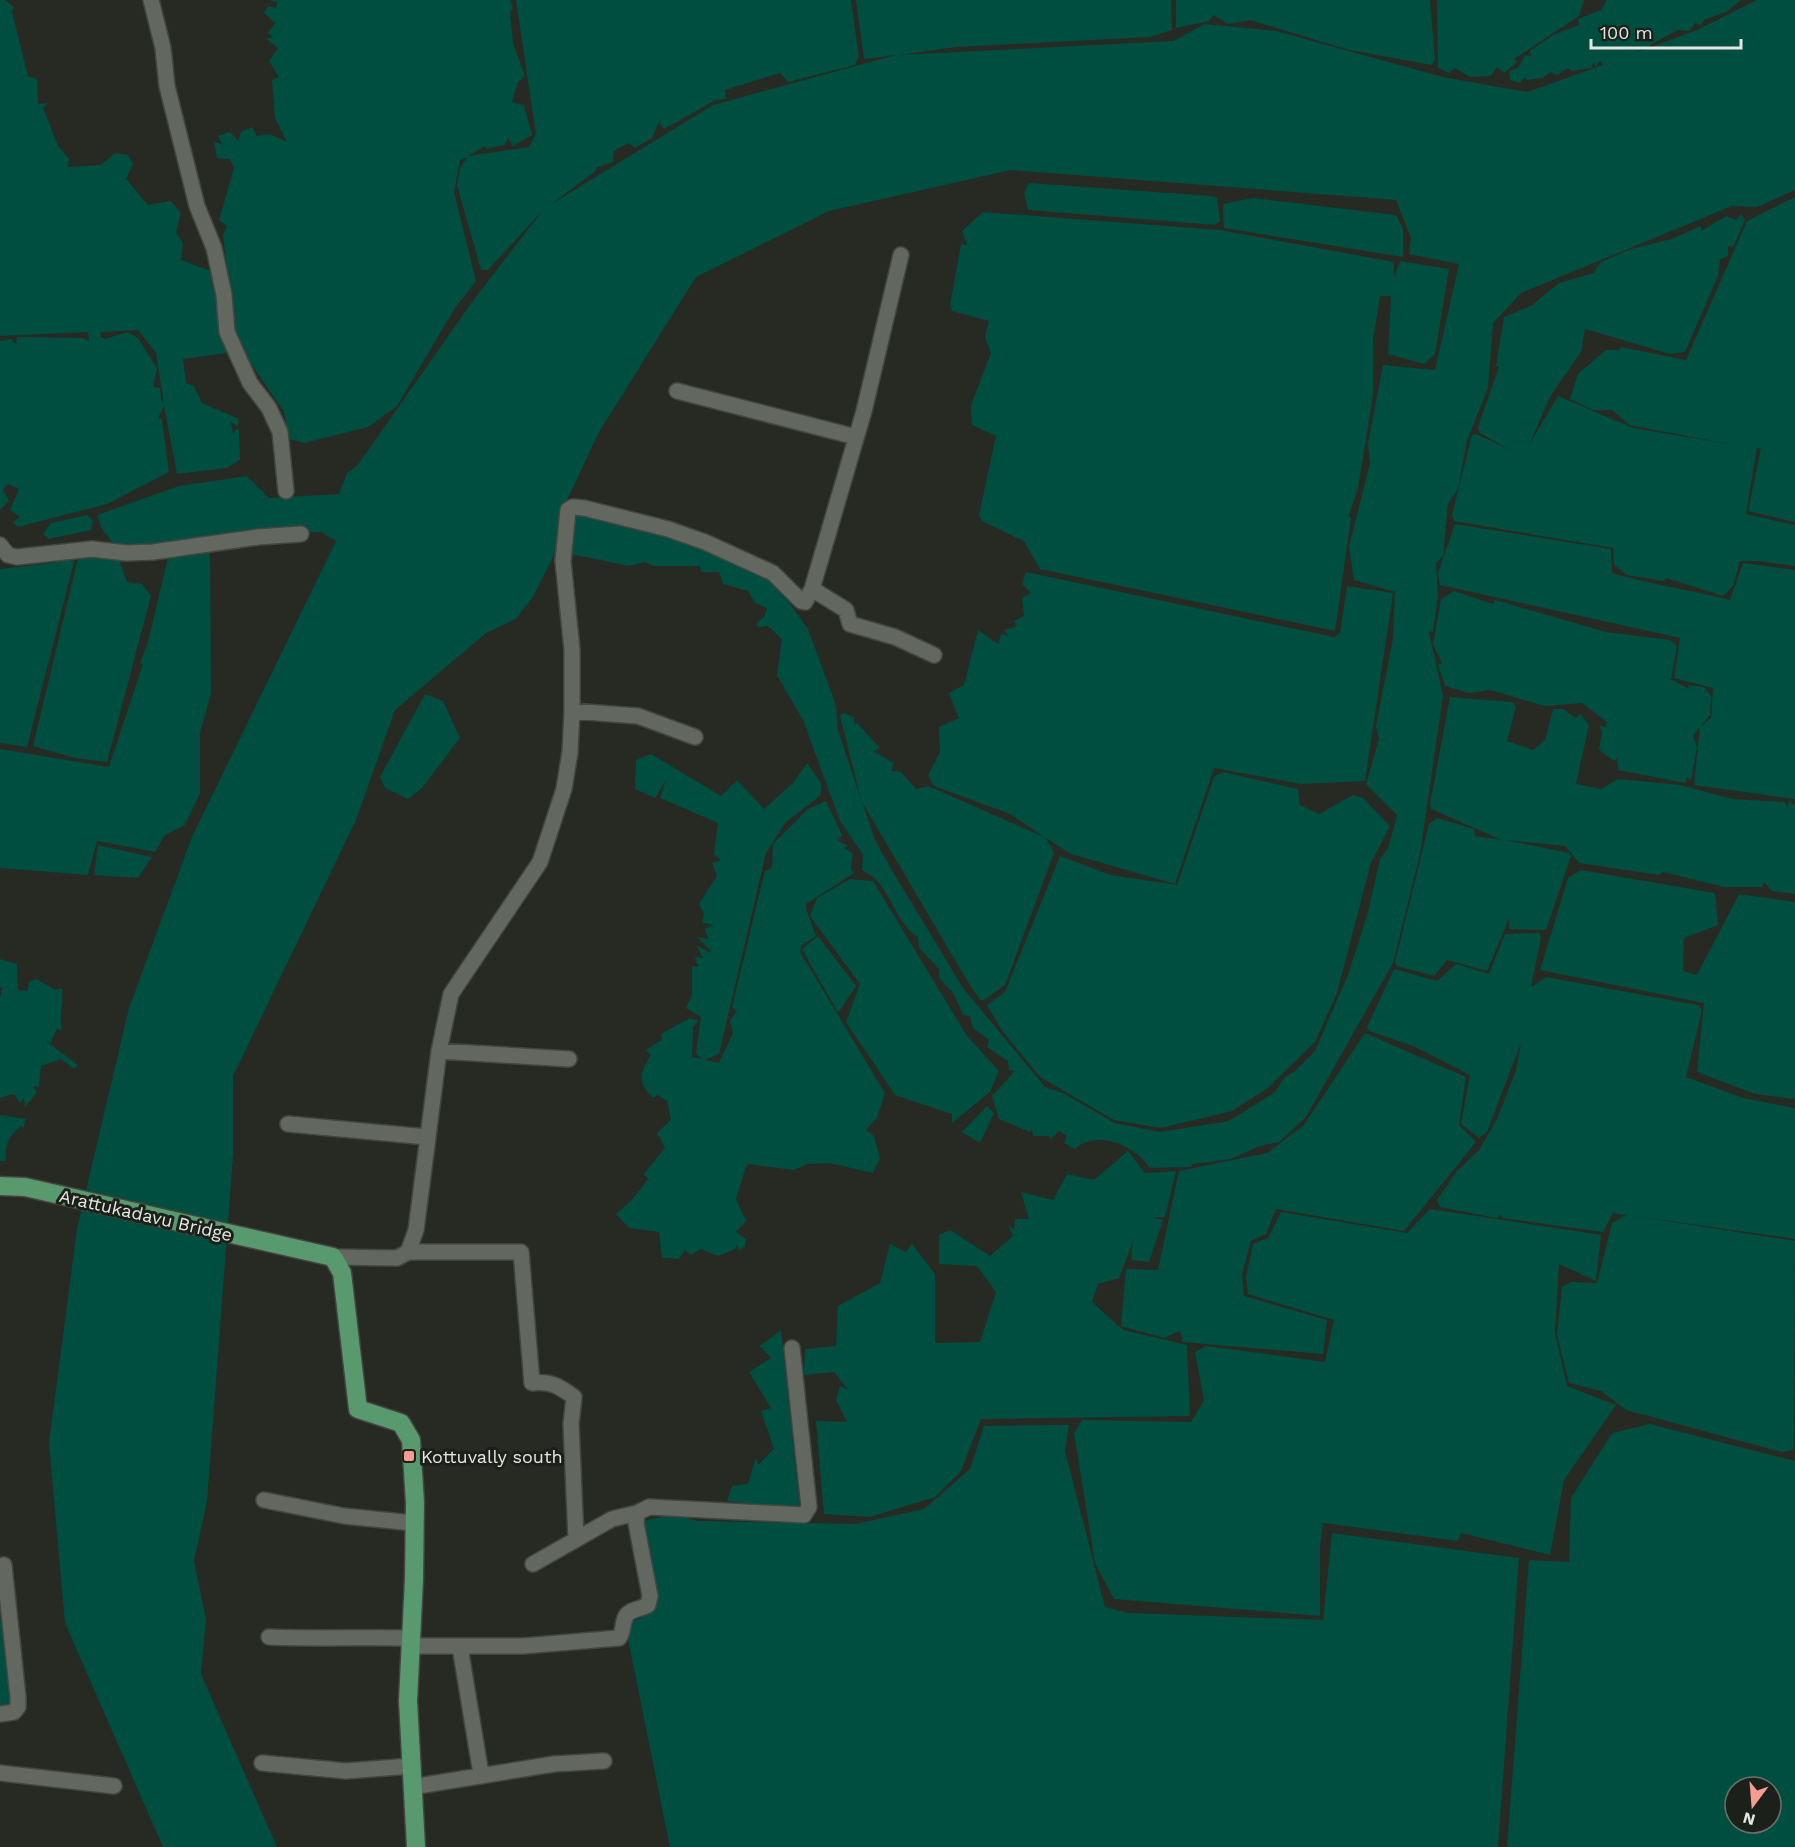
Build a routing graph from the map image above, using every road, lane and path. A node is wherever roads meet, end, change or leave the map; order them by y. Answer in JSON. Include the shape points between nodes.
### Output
{"nodes":[{"id":1,"x":151,"y":0,"type":"edge"},
{"id":2,"x":901,"y":255,"type":"dead end"},
{"id":3,"x":677,"y":391,"type":"dead end"},
{"id":4,"x":856,"y":437,"type":"junction"},
{"id":5,"x":286,"y":491,"type":"dead end"},
{"id":6,"x":301,"y":534,"type":"dead end"},
{"id":7,"x":0,"y":545,"type":"edge"},
{"id":8,"x":812,"y":589,"type":"junction"},
{"id":9,"x":934,"y":655,"type":"dead end"},
{"id":10,"x":573,"y":711,"type":"junction"},
{"id":11,"x":695,"y":737,"type":"dead end"},
{"id":12,"x":439,"y":1051,"type":"junction"},
{"id":13,"x":569,"y":1059,"type":"dead end"},
{"id":14,"x":288,"y":1124,"type":"dead end"},
{"id":15,"x":427,"y":1137,"type":"junction"},
{"id":16,"x":0,"y":1186,"type":"edge"},
{"id":17,"x":408,"y":1252,"type":"junction"},
{"id":18,"x":333,"y":1257,"type":"junction"},
{"id":19,"x":792,"y":1348,"type":"dead end"},
{"id":20,"x":264,"y":1500,"type":"dead end"},
{"id":21,"x":637,"y":1513,"type":"junction"},
{"id":22,"x":413,"y":1523,"type":"junction"},
{"id":23,"x":576,"y":1538,"type":"junction"},
{"id":24,"x":4,"y":1564,"type":"dead end"},
{"id":25,"x":533,"y":1564,"type":"dead end"},
{"id":26,"x":269,"y":1637,"type":"dead end"},
{"id":27,"x":409,"y":1642,"type":"junction"},
{"id":28,"x":460,"y":1647,"type":"junction"},
{"id":29,"x":0,"y":1714,"type":"edge"},
{"id":30,"x":604,"y":1761,"type":"dead end"},
{"id":31,"x":262,"y":1763,"type":"dead end"},
{"id":32,"x":411,"y":1766,"type":"junction"},
{"id":33,"x":0,"y":1773,"type":"edge"},
{"id":34,"x":481,"y":1774,"type":"junction"},
{"id":35,"x":114,"y":1786,"type":"dead end"},
{"id":36,"x":412,"y":1786,"type":"junction"},
{"id":37,"x":416,"y":1847,"type":"edge"}],
"edges":[{"from":1,"to":5,"type":"street","via":[[163,48],[167,86],[198,206],[214,248],[227,332],[250,383],[269,408],[280,432]]},
{"from":2,"to":4,"type":"street"},
{"from":3,"to":4,"type":"street"},
{"from":4,"to":8,"type":"street"},
{"from":6,"to":7,"type":"street","via":[[135,553],[92,549],[17,557],[8,555]]},
{"from":8,"to":9,"type":"street","via":[[846,610],[850,624],[895,637]]},
{"from":8,"to":10,"type":"street","via":[[806,602],[801,601],[773,573],[705,542],[668,529],[573,507],[568,510],[562,561],[572,650]]},
{"from":10,"to":11,"type":"street","via":[[638,716]]},
{"from":10,"to":12,"type":"street","via":[[564,789],[540,862],[451,994]]},
{"from":12,"to":13,"type":"street"},
{"from":12,"to":15,"type":"street"},
{"from":14,"to":15,"type":"street"},
{"from":15,"to":17,"type":"street","via":[[416,1230]]},
{"from":16,"to":18,"type":"main road","name":"Arattukadavu Bridge","via":[[25,1187]]},
{"from":17,"to":18,"type":"street","via":[[397,1258]]},
{"from":17,"to":23,"type":"street","via":[[521,1252],[532,1383],[548,1381],[574,1397],[571,1424]]},
{"from":18,"to":22,"type":"main road","via":[[342,1273],[358,1409],[401,1423],[411,1440]]},
{"from":19,"to":21,"type":"street","via":[[809,1507],[804,1515],[649,1507]]},
{"from":20,"to":22,"type":"street","via":[[344,1516]]},
{"from":21,"to":23,"type":"street","via":[[612,1519]]},
{"from":21,"to":28,"type":"street","via":[[650,1596],[648,1605],[629,1612],[619,1638]]},
{"from":22,"to":27,"type":"main road"},
{"from":23,"to":25,"type":"street"},
{"from":24,"to":29,"type":"street","via":[[18,1697],[14,1712]]},
{"from":26,"to":27,"type":"street","via":[[323,1640],[347,1636]]},
{"from":27,"to":28,"type":"street"},
{"from":27,"to":32,"type":"main road"},
{"from":28,"to":34,"type":"street"},
{"from":30,"to":34,"type":"street"},
{"from":31,"to":32,"type":"street","via":[[346,1771]]},
{"from":32,"to":36,"type":"main road"},
{"from":33,"to":35,"type":"street"},
{"from":34,"to":36,"type":"street"},
{"from":36,"to":37,"type":"main road"}]}
